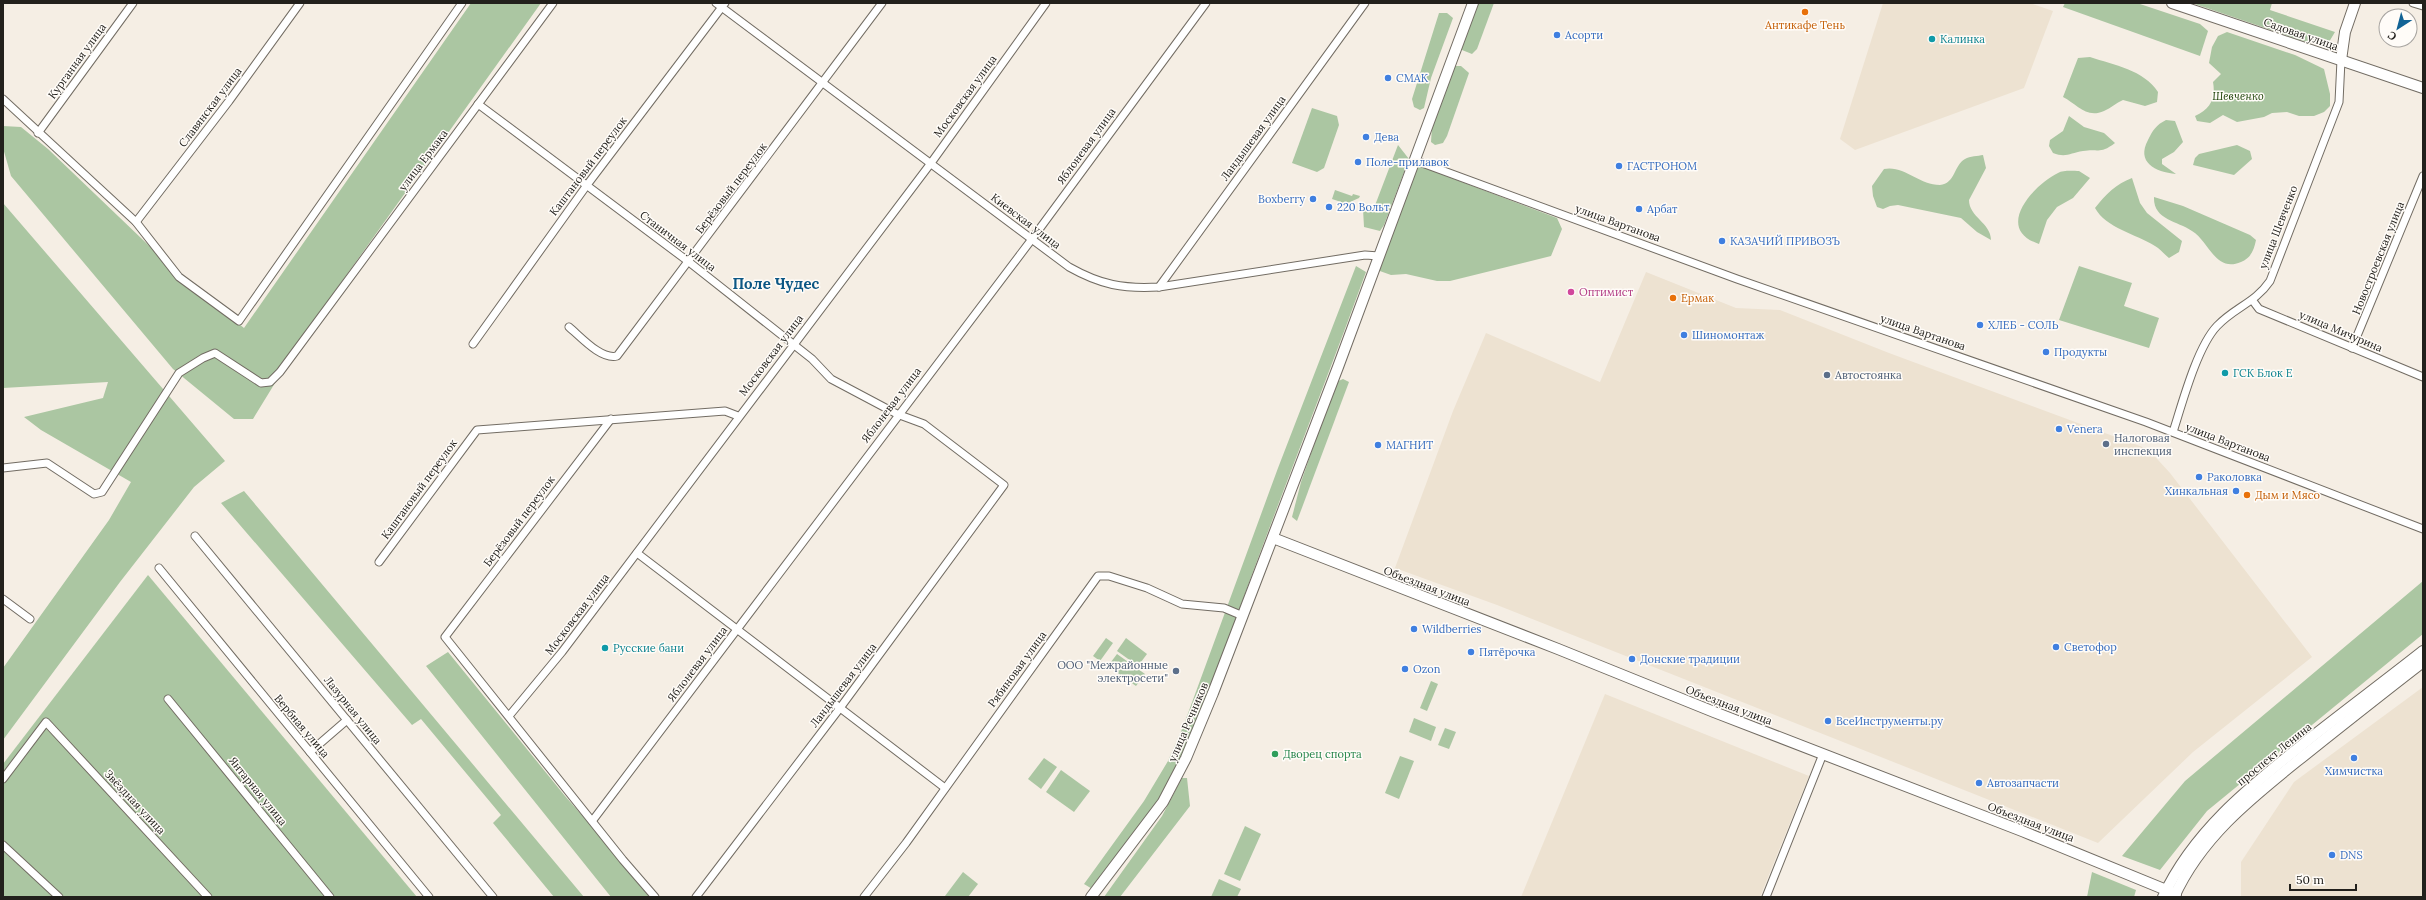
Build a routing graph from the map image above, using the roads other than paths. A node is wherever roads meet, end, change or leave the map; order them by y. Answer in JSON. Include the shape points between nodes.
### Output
{"nodes":[{"id":1,"x":133,"y":3,"type":"edge"},
{"id":2,"x":300,"y":3,"type":"edge"},
{"id":3,"x":462,"y":3,"type":"edge"},
{"id":4,"x":553,"y":3,"type":"edge"},
{"id":5,"x":882,"y":3,"type":"edge"},
{"id":6,"x":1046,"y":3,"type":"edge"},
{"id":7,"x":1206,"y":3,"type":"edge"},
{"id":8,"x":1365,"y":3,"type":"edge"},
{"id":9,"x":1473,"y":3,"type":"edge"},
{"id":10,"x":2172,"y":3,"type":"edge"},
{"id":11,"x":2355,"y":3,"type":"edge"},
{"id":12,"x":2413,"y":3,"type":"edge"},
{"id":13,"x":721,"y":5,"type":"edge"},
{"id":14,"x":2423,"y":6,"type":"edge"},
{"id":15,"x":2341,"y":60,"type":"junction"},
{"id":16,"x":824,"y":83,"type":"junction"},
{"id":17,"x":2423,"y":88,"type":"edge"},
{"id":18,"x":3,"y":99,"type":"edge"},
{"id":19,"x":478,"y":104,"type":"junction"},
{"id":20,"x":38,"y":133,"type":"junction"},
{"id":21,"x":1414,"y":160,"type":"junction"},
{"id":22,"x":931,"y":163,"type":"junction"},
{"id":23,"x":2423,"y":176,"type":"edge"},
{"id":24,"x":587,"y":185,"type":"junction"},
{"id":25,"x":136,"y":222,"type":"junction"},
{"id":26,"x":1032,"y":239,"type":"junction"},
{"id":27,"x":1379,"y":256,"type":"junction"},
{"id":28,"x":689,"y":262,"type":"junction"},
{"id":29,"x":1159,"y":287,"type":"junction"},
{"id":30,"x":2253,"y":300,"type":"junction"},
{"id":31,"x":569,"y":327,"type":"dead end"},
{"id":32,"x":473,"y":344,"type":"dead end"},
{"id":33,"x":793,"y":344,"type":"junction"},
{"id":34,"x":2352,"y":348,"type":"junction"},
{"id":35,"x":2423,"y":377,"type":"edge"},
{"id":36,"x":897,"y":414,"type":"junction"},
{"id":37,"x":738,"y":416,"type":"junction"},
{"id":38,"x":611,"y":419,"type":"junction"},
{"id":39,"x":2173,"y":432,"type":"junction"},
{"id":40,"x":3,"y":468,"type":"edge"},
{"id":41,"x":1004,"y":485,"type":"joint"},
{"id":42,"x":2423,"y":528,"type":"edge"},
{"id":43,"x":195,"y":536,"type":"dead end"},
{"id":44,"x":1273,"y":538,"type":"junction"},
{"id":45,"x":637,"y":553,"type":"junction"},
{"id":46,"x":379,"y":562,"type":"dead end"},
{"id":47,"x":159,"y":568,"type":"dead end"},
{"id":48,"x":3,"y":599,"type":"edge"},
{"id":49,"x":1242,"y":616,"type":"junction"},
{"id":50,"x":30,"y":619,"type":"dead end"},
{"id":51,"x":738,"y":629,"type":"junction"},
{"id":52,"x":2422,"y":657,"type":"edge"},
{"id":53,"x":168,"y":699,"type":"dead end"},
{"id":54,"x":840,"y":708,"type":"junction"},
{"id":55,"x":509,"y":716,"type":"junction"},
{"id":56,"x":347,"y":720,"type":"junction"},
{"id":57,"x":310,"y":752,"type":"junction"},
{"id":58,"x":1823,"y":754,"type":"junction"},
{"id":59,"x":3,"y":779,"type":"edge"},
{"id":60,"x":945,"y":788,"type":"junction"},
{"id":61,"x":593,"y":820,"type":"junction"},
{"id":62,"x":3,"y":845,"type":"edge"},
{"id":63,"x":2170,"y":894,"type":"edge"},
{"id":64,"x":59,"y":897,"type":"edge"},
{"id":65,"x":208,"y":897,"type":"edge"},
{"id":66,"x":330,"y":897,"type":"edge"},
{"id":67,"x":429,"y":897,"type":"edge"},
{"id":68,"x":493,"y":897,"type":"edge"},
{"id":69,"x":655,"y":897,"type":"edge"},
{"id":70,"x":696,"y":897,"type":"edge"},
{"id":71,"x":864,"y":897,"type":"edge"},
{"id":72,"x":1092,"y":897,"type":"edge"},
{"id":73,"x":1766,"y":897,"type":"edge"}],
"edges":[{"from":1,"to":20,"type":"street","name":"Курганная улица"},
{"from":2,"to":25,"type":"street","name":"Славянская улица"},
{"from":3,"to":25,"type":"street","via":[[239,321],[179,276]]},
{"from":4,"to":19,"type":"street","name":"улица Ермака"},
{"from":5,"to":16,"type":"street","name":"Берёзовый переулок"},
{"from":6,"to":22,"type":"street","name":"Московская улица"},
{"from":7,"to":26,"type":"street","name":"Яблоневая улица"},
{"from":8,"to":29,"type":"street","name":"Ландышевая улица"},
{"from":9,"to":21,"type":"main road"},
{"from":10,"to":15,"type":"main road","name":"Садовая улица"},
{"from":11,"to":15,"type":"main road","name":"улица Шевченко","via":[[2345,32]]},
{"from":12,"to":14,"type":"street"},
{"from":13,"to":16,"type":"street","name":"Киевская улица"},
{"from":13,"to":24,"type":"street","name":"Каштановый переулок"},
{"from":15,"to":17,"type":"main road","name":"Садовая улица"},
{"from":15,"to":30,"type":"street","name":"улица Шевченко","via":[[2339,102],[2270,281]]},
{"from":16,"to":22,"type":"street","name":"Киевская улица"},
{"from":16,"to":28,"type":"street","name":"Берёзовый переулок"},
{"from":18,"to":20,"type":"street"},
{"from":19,"to":24,"type":"street","name":"Станичная улица"},
{"from":19,"to":40,"type":"street","name":"улица Ермака","via":[[280,372],[270,382],[261,383],[215,353],[179,374],[102,492],[94,494],[46,463]]},
{"from":20,"to":25,"type":"street"},
{"from":21,"to":27,"type":"main road","name":"улица Речников"},
{"from":21,"to":39,"type":"street","name":"улица Вартанова","via":[[1737,279]]},
{"from":22,"to":26,"type":"street","name":"Киевская улица"},
{"from":22,"to":33,"type":"street","name":"Московская улица"},
{"from":23,"to":34,"type":"street","name":"Новостроевская улица"},
{"from":24,"to":28,"type":"street","name":"Станичная улица"},
{"from":24,"to":32,"type":"street","name":"Каштановый переулок"},
{"from":26,"to":29,"type":"street","name":"Киевская улица","via":[[1069,267],[1100,282],[1130,288]]},
{"from":26,"to":36,"type":"street","name":"Яблоневая улица"},
{"from":27,"to":29,"type":"street","name":"Киевская улица","via":[[1365,255]]},
{"from":27,"to":44,"type":"main road","name":"улица Речников"},
{"from":28,"to":31,"type":"street","name":"Берёзовый переулок","via":[[617,356],[611,358],[603,354]]},
{"from":28,"to":33,"type":"street","name":"Станичная улица"},
{"from":30,"to":34,"type":"street","name":"улица Мичурина","via":[[2259,309]]},
{"from":30,"to":39,"type":"street","name":"улица Шевченко","via":[[2226,318],[2209,336]]},
{"from":33,"to":36,"type":"street","name":"Станичная улица","via":[[831,379]]},
{"from":33,"to":37,"type":"street","name":"Московская улица"},
{"from":34,"to":35,"type":"street","name":"улица Мичурина"},
{"from":36,"to":41,"type":"street","name":"Станичная улица","via":[[924,424]]},
{"from":36,"to":51,"type":"street","name":"Яблоневая улица"},
{"from":37,"to":38,"type":"street","via":[[725,411]]},
{"from":37,"to":45,"type":"street","name":"Московская улица"},
{"from":38,"to":46,"type":"street","name":"Каштановый переулок","via":[[477,430]]},
{"from":38,"to":55,"type":"street","name":"Берёзовый переулок","via":[[445,637]]},
{"from":39,"to":42,"type":"street","name":"улица Вартанова"},
{"from":41,"to":54,"type":"street","name":"Ландышевая улица"},
{"from":43,"to":56,"type":"street","name":"Лазурная улица"},
{"from":44,"to":49,"type":"main road","name":"улица Речников"},
{"from":44,"to":58,"type":"main road","name":"Объездная улица"},
{"from":45,"to":51,"type":"street"},
{"from":45,"to":55,"type":"street","name":"Московская улица","via":[[562,652]]},
{"from":47,"to":57,"type":"street","name":"Вербная улица"},
{"from":48,"to":50,"type":"street"},
{"from":49,"to":60,"type":"street","name":"Рябиновая улица","via":[[1224,608],[1182,604],[1147,588],[1109,576],[1098,576]]},
{"from":49,"to":72,"type":"main road","name":"улица Речников","via":[[1213,693],[1175,781],[1141,833]]},
{"from":51,"to":54,"type":"street"},
{"from":51,"to":61,"type":"street","name":"Яблоневая улица"},
{"from":52,"to":63,"type":"main road","name":"проспект Ленина","via":[[2286,758],[2230,806],[2198,840]]},
{"from":53,"to":66,"type":"street","name":"Янтарная улица"},
{"from":54,"to":60,"type":"street"},
{"from":54,"to":70,"type":"street","name":"Ландышевая улица"},
{"from":55,"to":61,"type":"street"},
{"from":56,"to":57,"type":"street"},
{"from":56,"to":68,"type":"street","name":"Лазурная улица"},
{"from":57,"to":67,"type":"street","name":"Вербная улица"},
{"from":58,"to":63,"type":"main road","name":"Объездная улица"},
{"from":58,"to":73,"type":"street"},
{"from":59,"to":65,"type":"street","name":"Звёздная улица","via":[[46,722]]},
{"from":60,"to":71,"type":"street","name":"Рябиновая улица"},
{"from":61,"to":69,"type":"street"},
{"from":62,"to":64,"type":"street"}]}
